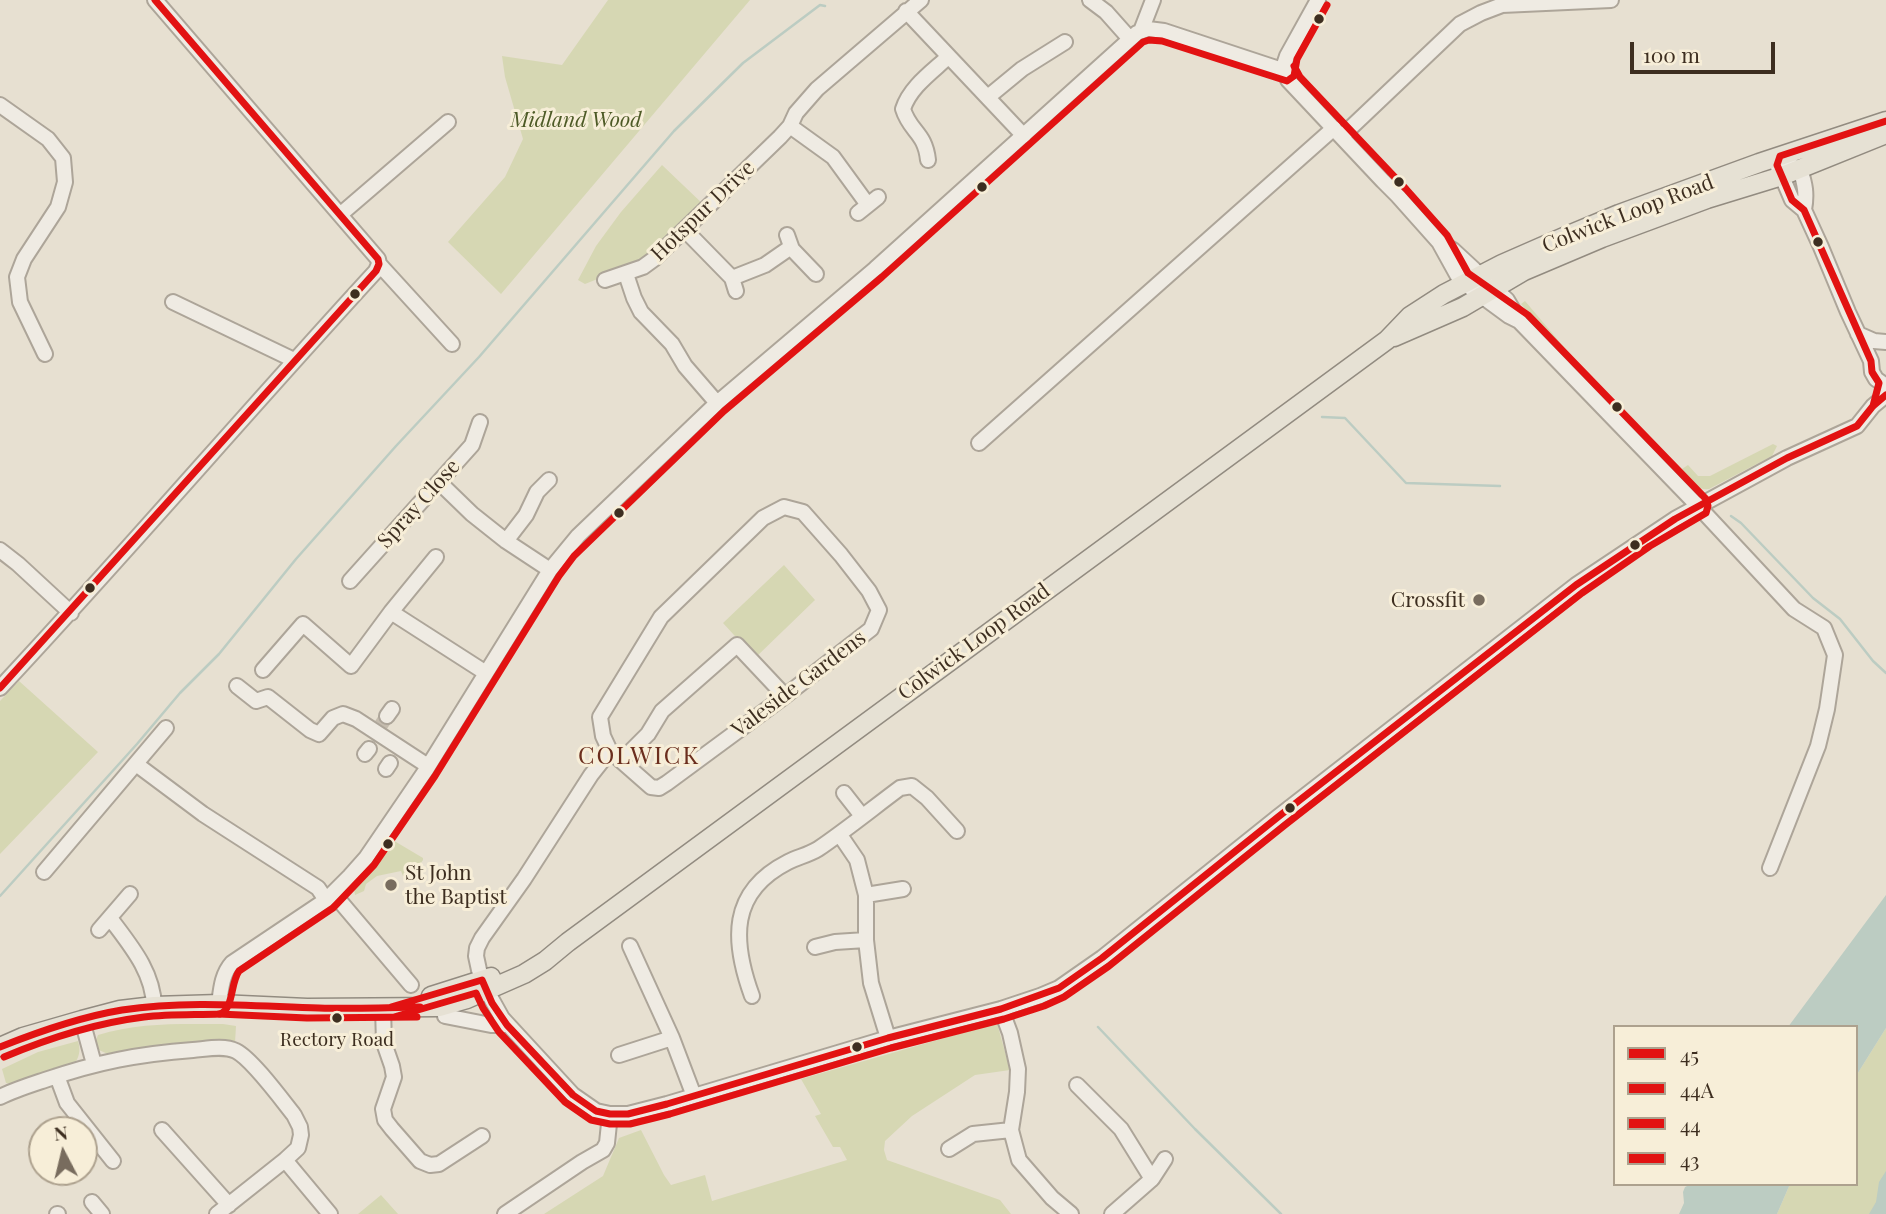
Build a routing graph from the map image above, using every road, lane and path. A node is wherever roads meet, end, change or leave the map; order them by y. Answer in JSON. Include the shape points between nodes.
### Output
{"nodes":[{"id":1,"x":155,"y":0,"type":"edge"},
{"id":2,"x":921,"y":0,"type":"edge"},
{"id":3,"x":1090,"y":0,"type":"edge"},
{"id":4,"x":1153,"y":0,"type":"edge"},
{"id":5,"x":1318,"y":0,"type":"edge"},
{"id":6,"x":1611,"y":0,"type":"edge"},
{"id":7,"x":906,"y":11,"type":"junction"},
{"id":8,"x":1135,"y":35,"type":"junction"},
{"id":9,"x":1065,"y":42,"type":"dead end"},
{"id":10,"x":948,"y":57,"type":"junction"},
{"id":11,"x":1285,"y":71,"type":"junction"},
{"id":12,"x":988,"y":97,"type":"junction"},
{"id":13,"x":0,"y":105,"type":"edge"},
{"id":14,"x":1886,"y":121,"type":"edge"},
{"id":15,"x":447,"y":122,"type":"dead end"},
{"id":16,"x":790,"y":126,"type":"junction"},
{"id":17,"x":1338,"y":132,"type":"junction"},
{"id":18,"x":1886,"y":134,"type":"edge"},
{"id":19,"x":1024,"y":136,"type":"junction"},
{"id":20,"x":931,"y":151,"type":"dead end"},
{"id":21,"x":1780,"y":166,"type":"junction"},
{"id":22,"x":1800,"y":169,"type":"junction"},
{"id":23,"x":868,"y":205,"type":"dead end"},
{"id":24,"x":1804,"y":210,"type":"junction"},
{"id":25,"x":341,"y":214,"type":"junction"},
{"id":26,"x":685,"y":230,"type":"junction"},
{"id":27,"x":379,"y":264,"type":"junction"},
{"id":28,"x":626,"y":274,"type":"junction"},
{"id":29,"x":816,"y":274,"type":"dead end"},
{"id":30,"x":605,"y":280,"type":"dead end"},
{"id":31,"x":1473,"y":280,"type":"junction"},
{"id":32,"x":1488,"y":292,"type":"junction"},
{"id":33,"x":173,"y":302,"type":"dead end"},
{"id":34,"x":1858,"y":334,"type":"junction"},
{"id":35,"x":1387,"y":340,"type":"junction"},
{"id":36,"x":1886,"y":343,"type":"edge"},
{"id":37,"x":452,"y":344,"type":"dead end"},
{"id":38,"x":45,"y":354,"type":"dead end"},
{"id":39,"x":294,"y":360,"type":"junction"},
{"id":40,"x":1871,"y":361,"type":"junction"},
{"id":41,"x":1884,"y":388,"type":"edge"},
{"id":42,"x":718,"y":402,"type":"junction"},
{"id":43,"x":480,"y":422,"type":"dead end"},
{"id":44,"x":979,"y":443,"type":"dead end"},
{"id":45,"x":549,"y":480,"type":"dead end"},
{"id":46,"x":439,"y":482,"type":"junction"},
{"id":47,"x":1698,"y":506,"type":"junction"},
{"id":48,"x":506,"y":541,"type":"junction"},
{"id":49,"x":0,"y":550,"type":"edge"},
{"id":50,"x":436,"y":558,"type":"dead end"},
{"id":51,"x":550,"y":570,"type":"junction"},
{"id":52,"x":350,"y":581,"type":"dead end"},
{"id":53,"x":71,"y":612,"type":"junction"},
{"id":54,"x":391,"y":612,"type":"junction"},
{"id":55,"x":263,"y":670,"type":"dead end"},
{"id":56,"x":486,"y":673,"type":"junction"},
{"id":57,"x":230,"y":680,"type":"dead end"},
{"id":58,"x":0,"y":688,"type":"edge"},
{"id":59,"x":785,"y":696,"type":"junction"},
{"id":60,"x":166,"y":728,"type":"dead end"},
{"id":61,"x":616,"y":756,"type":"junction"},
{"id":62,"x":136,"y":764,"type":"junction"},
{"id":63,"x":428,"y":766,"type":"junction"},
{"id":64,"x":844,"y":793,"type":"dead end"},
{"id":65,"x":862,"y":816,"type":"junction"},
{"id":66,"x":957,"y":831,"type":"dead end"},
{"id":67,"x":840,"y":835,"type":"junction"},
{"id":68,"x":1770,"y":868,"type":"dead end"},
{"id":69,"x":44,"y":872,"type":"dead end"},
{"id":70,"x":903,"y":889,"type":"dead end"},
{"id":71,"x":130,"y":894,"type":"dead end"},
{"id":72,"x":866,"y":895,"type":"junction"},
{"id":73,"x":330,"y":897,"type":"junction"},
{"id":74,"x":110,"y":918,"type":"junction"},
{"id":75,"x":99,"y":930,"type":"dead end"},
{"id":76,"x":866,"y":940,"type":"junction"},
{"id":77,"x":815,"y":947,"type":"dead end"},
{"id":78,"x":631,"y":954,"type":"dead end"},
{"id":79,"x":411,"y":985,"type":"dead end"},
{"id":80,"x":484,"y":986,"type":"junction"},
{"id":81,"x":751,"y":996,"type":"dead end"},
{"id":82,"x":219,"y":1004,"type":"junction"},
{"id":83,"x":154,"y":1006,"type":"junction"},
{"id":84,"x":387,"y":1008,"type":"junction"},
{"id":85,"x":1001,"y":1009,"type":"junction"},
{"id":86,"x":444,"y":1016,"type":"dead end"},
{"id":87,"x":82,"y":1020,"type":"junction"},
{"id":88,"x":507,"y":1025,"type":"junction"},
{"id":89,"x":672,"y":1038,"type":"junction"},
{"id":90,"x":888,"y":1038,"type":"junction"},
{"id":91,"x":0,"y":1047,"type":"edge"},
{"id":92,"x":619,"y":1055,"type":"dead end"},
{"id":93,"x":94,"y":1064,"type":"junction"},
{"id":94,"x":57,"y":1076,"type":"junction"},
{"id":95,"x":1077,"y":1085,"type":"dead end"},
{"id":96,"x":694,"y":1096,"type":"junction"},
{"id":97,"x":0,"y":1097,"type":"edge"},
{"id":98,"x":610,"y":1114,"type":"junction"},
{"id":99,"x":1011,"y":1130,"type":"junction"},
{"id":100,"x":482,"y":1136,"type":"dead end"},
{"id":101,"x":163,"y":1138,"type":"dead end"},
{"id":102,"x":949,"y":1149,"type":"dead end"},
{"id":103,"x":1165,"y":1159,"type":"dead end"},
{"id":104,"x":285,"y":1160,"type":"junction"},
{"id":105,"x":113,"y":1161,"type":"dead end"},
{"id":106,"x":1152,"y":1179,"type":"junction"},
{"id":107,"x":92,"y":1202,"type":"dead end"},
{"id":108,"x":223,"y":1210,"type":"edge"},
{"id":109,"x":326,"y":1213,"type":"edge"},
{"id":110,"x":102,"y":1214,"type":"edge"},
{"id":111,"x":505,"y":1214,"type":"edge"},
{"id":112,"x":1071,"y":1214,"type":"edge"},
{"id":113,"x":1112,"y":1214,"type":"edge"}],
"edges":[{"from":1,"to":25,"type":"street"},
{"from":2,"to":7,"type":"street","name":"Hotspur Drive"},
{"from":3,"to":8,"type":"street"},
{"from":4,"to":8,"type":"street"},
{"from":5,"to":11,"type":"street","via":[[1287,56]]},
{"from":6,"to":17,"type":"street","via":[[1502,5],[1481,13],[1460,24]]},
{"from":7,"to":10,"type":"street"},
{"from":7,"to":16,"type":"street","name":"Hotspur Drive","via":[[812,94]]},
{"from":8,"to":11,"type":"street","via":[[1164,31]]},
{"from":8,"to":19,"type":"street"},
{"from":9,"to":12,"type":"street"},
{"from":10,"to":12,"type":"street"},
{"from":10,"to":20,"type":"street","via":[[911,91],[903,109]]},
{"from":11,"to":17,"type":"street"},
{"from":12,"to":19,"type":"street"},
{"from":13,"to":38,"type":"street","via":[[48,139],[63,158],[65,182],[58,207],[17,277],[20,302]]},
{"from":14,"to":21,"type":"main road","name":"Colwick Loop Road"},
{"from":15,"to":25,"type":"street"},
{"from":16,"to":23,"type":"street","via":[[832,157]]},
{"from":16,"to":26,"type":"street","name":"Hotspur Drive"},
{"from":17,"to":31,"type":"street","via":[[1439,242],[1460,280]]},
{"from":17,"to":44,"type":"street"},
{"from":18,"to":22,"type":"main road","name":"Colwick Loop Road"},
{"from":19,"to":42,"type":"street"},
{"from":21,"to":22,"type":"main road","name":"Colwick Loop Road"},
{"from":21,"to":24,"type":"street","via":[[1792,200]]},
{"from":21,"to":31,"type":"main road","name":"Colwick Loop Road","via":[[1634,209]]},
{"from":21,"to":32,"type":"main road","name":"Colwick Loop Road","via":[[1534,267]]},
{"from":22,"to":24,"type":"street","via":[[1807,195]]},
{"from":24,"to":34,"type":"street"},
{"from":25,"to":27,"type":"street"},
{"from":26,"to":28,"type":"street","name":"Hotspur Drive","via":[[654,259]]},
{"from":26,"to":29,"type":"street","via":[[734,285],[765,265],[789,241]]},
{"from":27,"to":37,"type":"street"},
{"from":27,"to":39,"type":"street"},
{"from":28,"to":30,"type":"street","name":"Hotspur Drive"},
{"from":28,"to":42,"type":"street","via":[[641,312]]},
{"from":31,"to":32,"type":"street"},
{"from":31,"to":35,"type":"main road","name":"Colwick Loop Road","via":[[1410,316]]},
{"from":32,"to":35,"type":"main road","name":"Colwick Loop Road"},
{"from":32,"to":47,"type":"street","via":[[1507,300],[1520,322]]},
{"from":33,"to":39,"type":"street"},
{"from":34,"to":36,"type":"street"},
{"from":34,"to":40,"type":"street"},
{"from":35,"to":80,"type":"main road","name":"Colwick Loop Road","via":[[545,961],[524,974]]},
{"from":36,"to":40,"type":"street"},
{"from":39,"to":53,"type":"street"},
{"from":40,"to":41,"type":"street","via":[[1872,372]]},
{"from":41,"to":47,"type":"street","via":[[1857,426]]},
{"from":42,"to":51,"type":"street","via":[[578,536]]},
{"from":43,"to":46,"type":"street","name":"Spray Close","via":[[472,445]]},
{"from":45,"to":48,"type":"street"},
{"from":46,"to":48,"type":"street"},
{"from":46,"to":52,"type":"street","name":"Spray Close"},
{"from":47,"to":68,"type":"street","via":[[1794,609],[1824,628],[1835,655],[1818,746]]},
{"from":47,"to":85,"type":"street","via":[[1576,584],[1068,982]]},
{"from":48,"to":51,"type":"street"},
{"from":49,"to":53,"type":"street"},
{"from":50,"to":54,"type":"street"},
{"from":51,"to":56,"type":"street"},
{"from":53,"to":58,"type":"street"},
{"from":54,"to":55,"type":"street","via":[[351,666],[303,624]]},
{"from":54,"to":56,"type":"street"},
{"from":56,"to":63,"type":"street"},
{"from":57,"to":63,"type":"street","via":[[257,701],[268,697],[319,734],[333,718],[343,714],[356,719],[378,733],[393,759]]},
{"from":59,"to":61,"type":"street","name":"Valeside Gardens","via":[[659,788],[646,784]]},
{"from":59,"to":61,"type":"street","via":[[737,645],[662,710],[648,734]]},
{"from":59,"to":61,"type":"street","name":"Valeside Gardens","via":[[871,629],[879,610],[869,590],[803,512],[784,508],[763,518],[661,617],[600,717],[603,737]]},
{"from":60,"to":62,"type":"street"},
{"from":61,"to":80,"type":"street","via":[[591,775],[482,938],[476,956]]},
{"from":62,"to":69,"type":"street"},
{"from":62,"to":73,"type":"street"},
{"from":63,"to":73,"type":"street","via":[[372,850]]},
{"from":64,"to":65,"type":"street"},
{"from":65,"to":66,"type":"street","via":[[900,788],[912,786]]},
{"from":65,"to":67,"type":"street"},
{"from":67,"to":72,"type":"street","via":[[857,860]]},
{"from":67,"to":81,"type":"street","via":[[788,862],[762,880],[747,898],[738,931],[741,968]]},
{"from":70,"to":72,"type":"street"},
{"from":71,"to":74,"type":"street"},
{"from":72,"to":76,"type":"street"},
{"from":73,"to":79,"type":"street"},
{"from":73,"to":82,"type":"street","via":[[232,963],[221,985]]},
{"from":74,"to":75,"type":"street"},
{"from":74,"to":83,"type":"street","via":[[149,976]]},
{"from":76,"to":77,"type":"street"},
{"from":76,"to":90,"type":"street","via":[[871,983]]},
{"from":78,"to":89,"type":"street"},
{"from":80,"to":84,"type":"main road","name":"Colwick Loop Road","via":[[439,1006]]},
{"from":80,"to":88,"type":"street"},
{"from":82,"to":83,"type":"main road","name":"Colwick Loop Road"},
{"from":82,"to":84,"type":"main road","name":"Colwick Loop Road"},
{"from":83,"to":87,"type":"main road","name":"Colwick Loop Road"},
{"from":84,"to":100,"type":"street","via":[[384,1043],[394,1077],[383,1109],[391,1129],[420,1161],[430,1165],[439,1164]]},
{"from":85,"to":90,"type":"street"},
{"from":85,"to":99,"type":"street","via":[[1018,1069]]},
{"from":86,"to":88,"type":"street"},
{"from":87,"to":91,"type":"main road","name":"Colwick Loop Road"},
{"from":87,"to":93,"type":"street"},
{"from":88,"to":98,"type":"street","via":[[573,1095],[596,1111]]},
{"from":89,"to":92,"type":"street","via":[[633,1045]]},
{"from":89,"to":96,"type":"street"},
{"from":90,"to":96,"type":"street"},
{"from":93,"to":94,"type":"street"},
{"from":93,"to":104,"type":"street","via":[[172,1052],[238,1052],[299,1122],[298,1147]]},
{"from":94,"to":97,"type":"street"},
{"from":94,"to":105,"type":"street","via":[[66,1103]]},
{"from":95,"to":106,"type":"street","via":[[1121,1129]]},
{"from":96,"to":98,"type":"street","via":[[628,1114]]},
{"from":98,"to":111,"type":"street","via":[[603,1150]]},
{"from":99,"to":102,"type":"street","via":[[973,1134]]},
{"from":99,"to":112,"type":"street","via":[[1019,1160]]},
{"from":101,"to":108,"type":"street"},
{"from":103,"to":106,"type":"street"},
{"from":104,"to":108,"type":"street"},
{"from":104,"to":109,"type":"street"},
{"from":106,"to":113,"type":"street"},
{"from":107,"to":110,"type":"street"}]}
